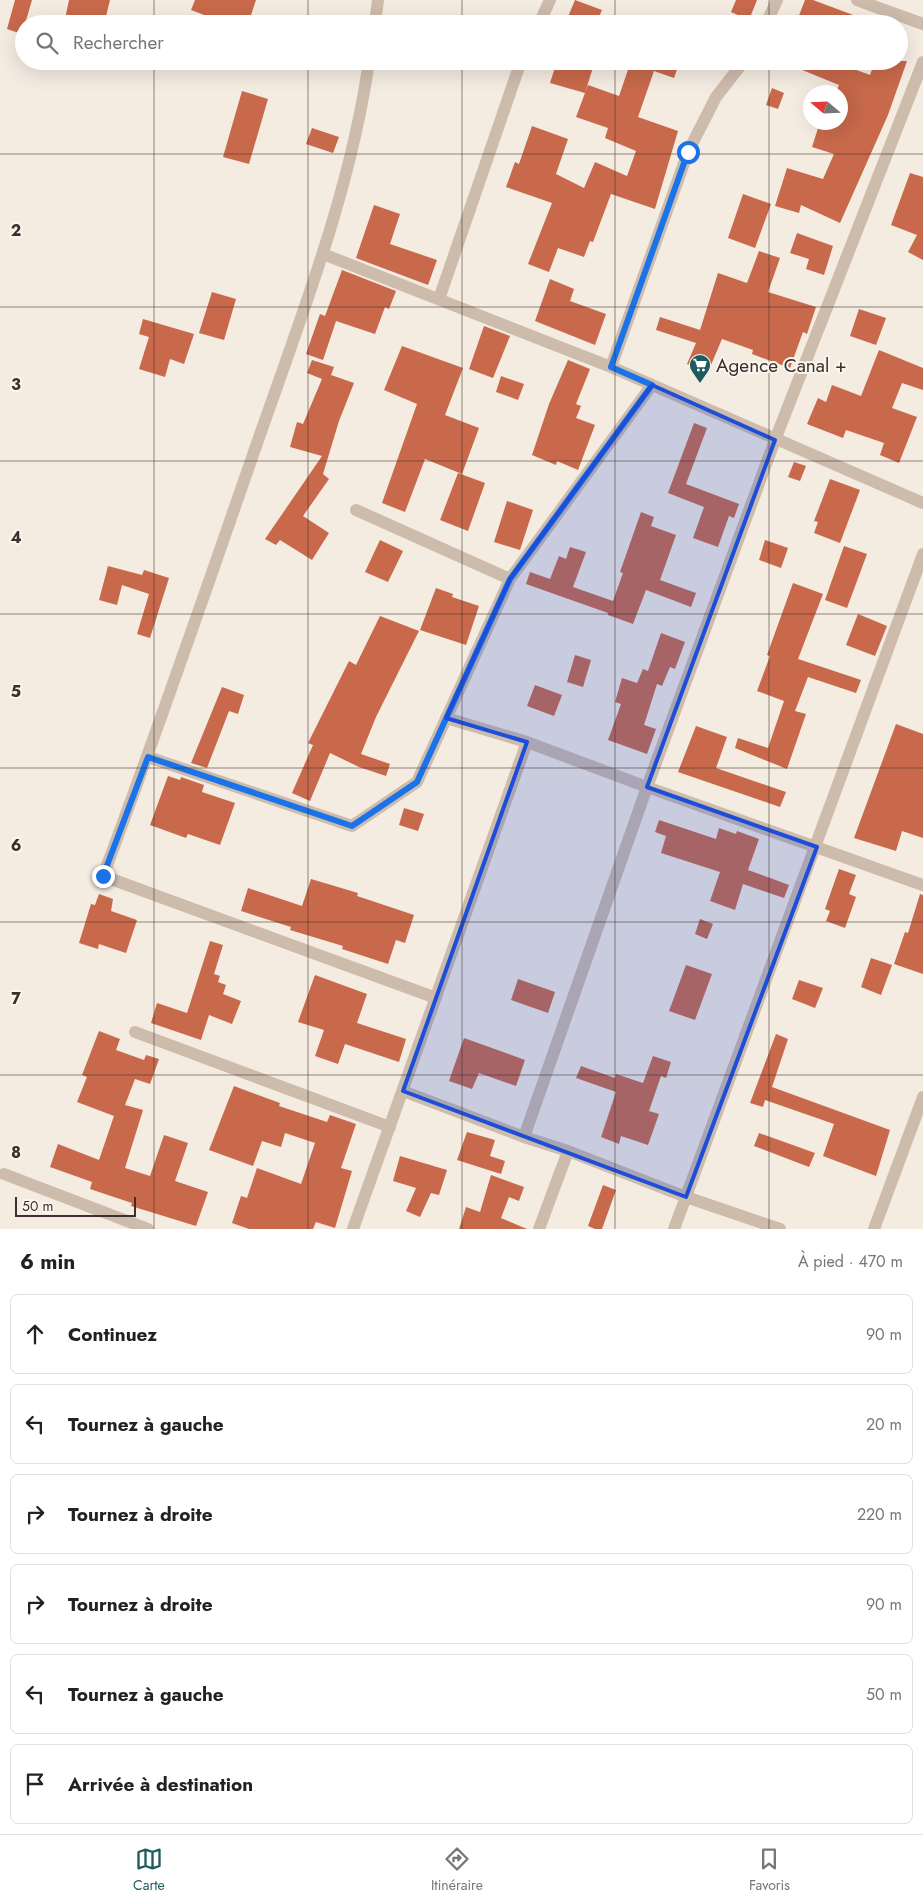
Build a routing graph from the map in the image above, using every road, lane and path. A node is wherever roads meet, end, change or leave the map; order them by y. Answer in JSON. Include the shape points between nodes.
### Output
{"nodes":[{"id":1,"x":378,"y":0,"type":"edge"},
{"id":2,"x":550,"y":0,"type":"edge"},
{"id":3,"x":777,"y":0,"type":"edge"},
{"id":4,"x":857,"y":0,"type":"edge"},
{"id":5,"x":376,"y":15,"type":"edge"},
{"id":6,"x":543,"y":15,"type":"edge"},
{"id":7,"x":770,"y":15,"type":"edge"},
{"id":8,"x":898,"y":15,"type":"edge"},
{"id":9,"x":908,"y":19,"type":"edge"},
{"id":10,"x":923,"y":24,"type":"edge"},
{"id":11,"x":923,"y":62,"type":"edge"},
{"id":12,"x":368,"y":70,"type":"edge"},
{"id":13,"x":518,"y":70,"type":"edge"},
{"id":14,"x":737,"y":70,"type":"edge"},
{"id":15,"x":323,"y":254,"type":"junction"},
{"id":16,"x":439,"y":299,"type":"junction"},
{"id":17,"x":611,"y":367,"type":"junction"},
{"id":18,"x":652,"y":385,"type":"junction"},
{"id":19,"x":775,"y":440,"type":"junction"},
{"id":20,"x":923,"y":503,"type":"edge"},
{"id":21,"x":356,"y":510,"type":"dead end"},
{"id":22,"x":923,"y":554,"type":"edge"},
{"id":23,"x":510,"y":579,"type":"junction"},
{"id":24,"x":446,"y":718,"type":"junction"},
{"id":25,"x":527,"y":742,"type":"junction"},
{"id":26,"x":148,"y":757,"type":"junction"},
{"id":27,"x":647,"y":787,"type":"junction"},
{"id":28,"x":817,"y":847,"type":"junction"},
{"id":29,"x":923,"y":885,"type":"edge"},
{"id":30,"x":436,"y":998,"type":"junction"},
{"id":31,"x":135,"y":1032,"type":"dead end"},
{"id":32,"x":403,"y":1091,"type":"junction"},
{"id":33,"x":923,"y":1096,"type":"edge"},
{"id":34,"x":390,"y":1126,"type":"junction"},
{"id":35,"x":524,"y":1137,"type":"junction"},
{"id":36,"x":568,"y":1151,"type":"junction"},
{"id":37,"x":4,"y":1174,"type":"dead end"},
{"id":38,"x":686,"y":1197,"type":"junction"},
{"id":39,"x":148,"y":1229,"type":"edge"},
{"id":40,"x":353,"y":1229,"type":"edge"},
{"id":41,"x":539,"y":1229,"type":"edge"},
{"id":42,"x":674,"y":1229,"type":"edge"},
{"id":43,"x":780,"y":1229,"type":"edge"},
{"id":44,"x":874,"y":1229,"type":"edge"}],
"edges":[{"from":1,"to":5,"type":"street"},
{"from":2,"to":6,"type":"street"},
{"from":3,"to":7,"type":"street"},
{"from":4,"to":8,"type":"street"},
{"from":9,"to":10,"type":"street"},
{"from":11,"to":19,"type":"street"},
{"from":12,"to":15,"type":"street","via":[[362,108]]},
{"from":13,"to":16,"type":"street"},
{"from":14,"to":17,"type":"street","via":[[716,97],[688,152]]},
{"from":15,"to":16,"type":"street"},
{"from":15,"to":26,"type":"street"},
{"from":16,"to":17,"type":"street"},
{"from":17,"to":18,"type":"street"},
{"from":18,"to":19,"type":"street"},
{"from":18,"to":23,"type":"street"},
{"from":19,"to":20,"type":"street"},
{"from":19,"to":27,"type":"street"},
{"from":21,"to":23,"type":"street"},
{"from":22,"to":28,"type":"street"},
{"from":23,"to":24,"type":"street"},
{"from":24,"to":25,"type":"street"},
{"from":24,"to":26,"type":"street","via":[[417,782],[352,826]]},
{"from":25,"to":27,"type":"street"},
{"from":25,"to":30,"type":"street"},
{"from":26,"to":30,"type":"street","via":[[103,876]]},
{"from":27,"to":28,"type":"street"},
{"from":27,"to":35,"type":"street"},
{"from":28,"to":29,"type":"street"},
{"from":28,"to":38,"type":"street"},
{"from":30,"to":32,"type":"street"},
{"from":31,"to":34,"type":"street"},
{"from":32,"to":34,"type":"street"},
{"from":32,"to":35,"type":"street"},
{"from":33,"to":44,"type":"street"},
{"from":34,"to":40,"type":"street"},
{"from":35,"to":36,"type":"street"},
{"from":36,"to":38,"type":"street"},
{"from":36,"to":41,"type":"street"},
{"from":37,"to":39,"type":"street"},
{"from":38,"to":42,"type":"street"},
{"from":38,"to":43,"type":"street"}]}
